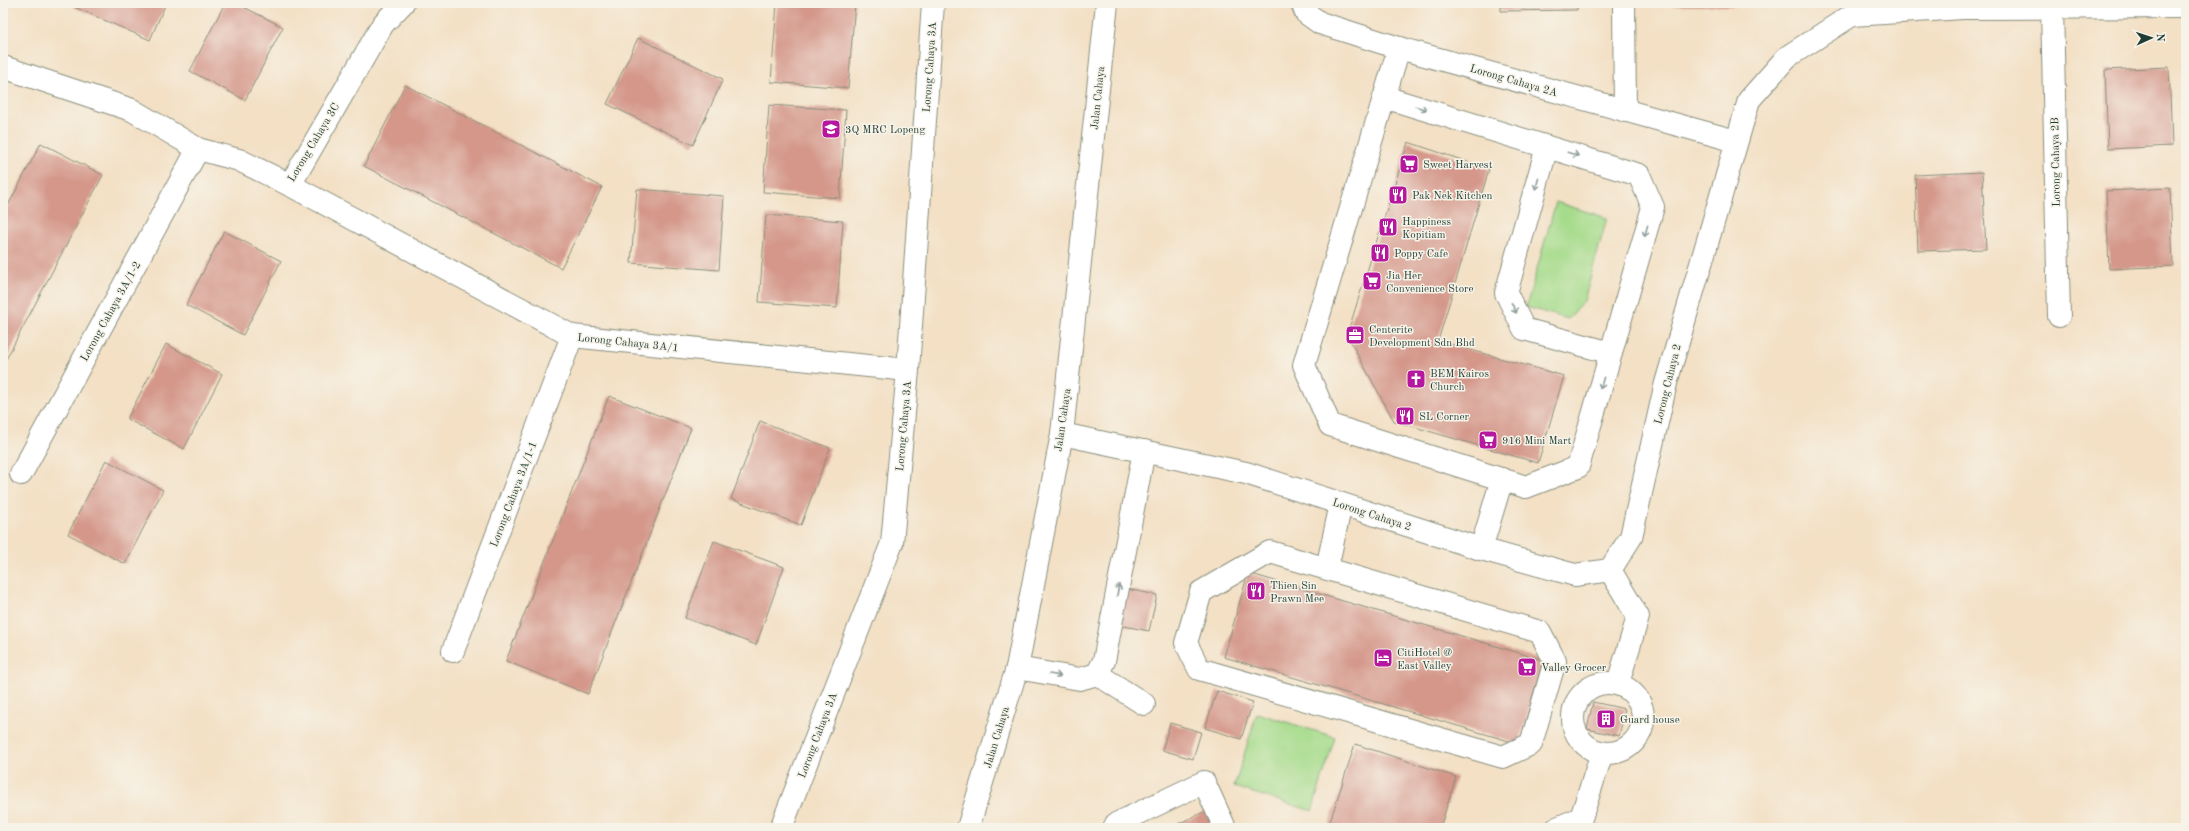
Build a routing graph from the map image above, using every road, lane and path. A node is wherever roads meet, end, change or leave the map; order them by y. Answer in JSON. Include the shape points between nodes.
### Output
{"nodes":[{"id":1,"x":403,"y":3,"type":"edge"},
{"id":2,"x":933,"y":3,"type":"edge"},
{"id":3,"x":1107,"y":3,"type":"edge"},
{"id":4,"x":1302,"y":3,"type":"edge"},
{"id":5,"x":1624,"y":3,"type":"edge"},
{"id":6,"x":1963,"y":6,"type":"edge"},
{"id":7,"x":2186,"y":7,"type":"edge"},
{"id":8,"x":2052,"y":8,"type":"junction"},
{"id":9,"x":1399,"y":48,"type":"junction"},
{"id":10,"x":3,"y":67,"type":"edge"},
{"id":11,"x":1384,"y":97,"type":"junction"},
{"id":12,"x":1624,"y":111,"type":"junction"},
{"id":13,"x":1736,"y":141,"type":"junction"},
{"id":14,"x":1547,"y":147,"type":"junction"},
{"id":15,"x":198,"y":149,"type":"junction"},
{"id":16,"x":290,"y":185,"type":"junction"},
{"id":17,"x":2059,"y":316,"type":"dead end"},
{"id":18,"x":572,"y":336,"type":"junction"},
{"id":19,"x":1611,"y":353,"type":"junction"},
{"id":20,"x":908,"y":370,"type":"junction"},
{"id":21,"x":1062,"y":434,"type":"junction"},
{"id":22,"x":1144,"y":451,"type":"junction"},
{"id":23,"x":21,"y":474,"type":"dead end"},
{"id":24,"x":1502,"y":479,"type":"junction"},
{"id":25,"x":1341,"y":504,"type":"junction"},
{"id":26,"x":1481,"y":548,"type":"junction"},
{"id":27,"x":1327,"y":568,"type":"junction"},
{"id":28,"x":1610,"y":570,"type":"junction"},
{"id":29,"x":453,"y":651,"type":"dead end"},
{"id":30,"x":1017,"y":668,"type":"junction"},
{"id":31,"x":1097,"y":674,"type":"junction"},
{"id":32,"x":1618,"y":683,"type":"junction"},
{"id":33,"x":1144,"y":704,"type":"dead end"},
{"id":34,"x":1602,"y":753,"type":"junction"},
{"id":35,"x":1580,"y":823,"type":"edge"},
{"id":36,"x":781,"y":828,"type":"edge"},
{"id":37,"x":968,"y":828,"type":"edge"},
{"id":38,"x":1114,"y":828,"type":"edge"},
{"id":39,"x":1225,"y":828,"type":"edge"},
{"id":40,"x":1557,"y":828,"type":"edge"}],
"edges":[{"from":1,"to":16,"type":"street","name":"Lorong Cahaya 3C","via":[[383,24]]},
{"from":2,"to":20,"type":"street","name":"Lorong Cahaya 3A"},
{"from":3,"to":21,"type":"street","name":"Jalan Cahaya"},
{"from":4,"to":9,"type":"street","name":"Lorong Cahaya 2A","via":[[1306,13],[1320,24]]},
{"from":5,"to":12,"type":"street"},
{"from":6,"to":8,"type":"street","name":"Lorong Cahaya 2"},
{"from":6,"to":13,"type":"street","name":"Lorong Cahaya 2","via":[[1852,15],[1787,58],[1749,100]]},
{"from":7,"to":8,"type":"street","name":"Lorong Cahaya 2"},
{"from":8,"to":17,"type":"street","name":"Lorong Cahaya 2B"},
{"from":9,"to":11,"type":"street"},
{"from":9,"to":12,"type":"street","name":"Lorong Cahaya 2A"},
{"from":10,"to":15,"type":"street","name":"Lorong Cahaya 3C","via":[[132,110]]},
{"from":11,"to":14,"type":"street","one_way":true},
{"from":11,"to":24,"type":"street","via":[[1304,365],[1330,425]]},
{"from":12,"to":13,"type":"street","name":"Lorong Cahaya 2A"},
{"from":13,"to":28,"type":"street","name":"Lorong Cahaya 2","via":[[1666,383],[1631,538]]},
{"from":14,"to":19,"type":"street","one_way":true,"via":[[1506,293],[1524,329]]},
{"from":14,"to":19,"type":"street","one_way":true,"via":[[1639,175],[1653,207]]},
{"from":15,"to":16,"type":"street","name":"Lorong Cahaya 3C","via":[[239,160]]},
{"from":15,"to":23,"type":"street","name":"Lorong Cahaya 3A/1-2"},
{"from":16,"to":18,"type":"street","name":"Lorong Cahaya 3A/1"},
{"from":18,"to":20,"type":"street","name":"Lorong Cahaya 3A/1"},
{"from":18,"to":29,"type":"street","name":"Lorong Cahaya 3A/1-1"},
{"from":19,"to":24,"type":"street","one_way":true,"via":[[1578,467],[1526,487]]},
{"from":20,"to":36,"type":"street","name":"Lorong Cahaya 3A","via":[[892,543]]},
{"from":21,"to":22,"type":"street","name":"Lorong Cahaya 2"},
{"from":21,"to":30,"type":"street","name":"Jalan Cahaya"},
{"from":22,"to":25,"type":"street","name":"Lorong Cahaya 2","via":[[1246,473]]},
{"from":31,"to":22,"type":"street","one_way":true,"via":[[1104,661]]},
{"from":24,"to":26,"type":"street"},
{"from":25,"to":26,"type":"street","name":"Lorong Cahaya 2"},
{"from":25,"to":27,"type":"street"},
{"from":26,"to":28,"type":"street","name":"Lorong Cahaya 2","via":[[1575,575]]},
{"from":27,"to":27,"type":"street","via":[[1540,632],[1555,661],[1531,744],[1503,757],[1199,668],[1186,643],[1201,592],[1270,552]]},
{"from":28,"to":32,"type":"street","via":[[1638,617]]},
{"from":30,"to":31,"type":"street","one_way":true,"via":[[1080,679]]},
{"from":30,"to":37,"type":"street","name":"Jalan Cahaya"},
{"from":31,"to":33,"type":"street"},
{"from":32,"to":34,"type":"street","via":[[1637,696],[1644,719],[1641,731],[1626,749]]},
{"from":32,"to":34,"type":"street","via":[[1601,683],[1586,690],[1574,709],[1575,732],[1581,742]]},
{"from":34,"to":35,"type":"street"},
{"from":35,"to":40,"type":"street"},
{"from":38,"to":39,"type":"street","via":[[1116,824],[1204,782]]}]}
